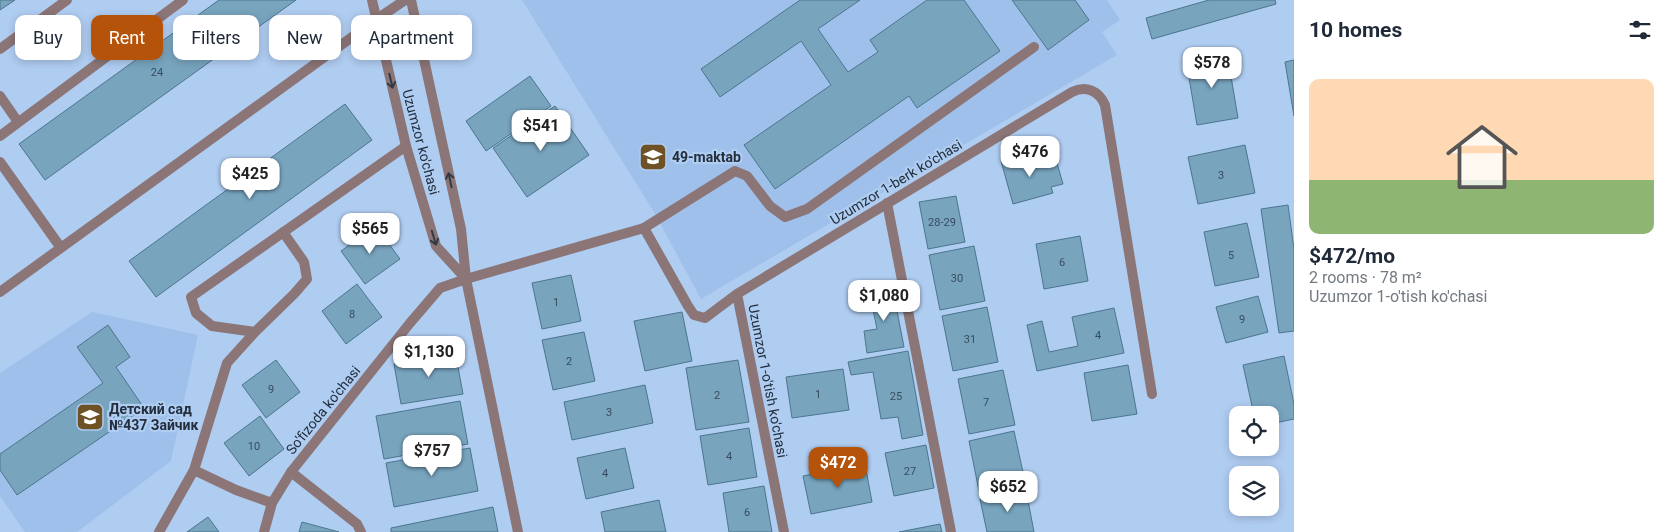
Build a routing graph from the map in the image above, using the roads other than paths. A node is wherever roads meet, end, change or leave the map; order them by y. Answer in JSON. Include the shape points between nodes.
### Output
{"nodes":[{"id":1,"x":67,"y":0,"type":"edge"},
{"id":2,"x":183,"y":0,"type":"edge"},
{"id":3,"x":372,"y":0,"type":"edge"},
{"id":4,"x":405,"y":0,"type":"edge"},
{"id":5,"x":412,"y":0,"type":"edge"},
{"id":6,"x":376,"y":15,"type":"edge"},
{"id":7,"x":383,"y":15,"type":"edge"},
{"id":8,"x":351,"y":38,"type":"edge"},
{"id":9,"x":1034,"y":47,"type":"dead end"},
{"id":10,"x":0,"y":49,"type":"edge"},
{"id":11,"x":386,"y":60,"type":"edge"},
{"id":12,"x":0,"y":96,"type":"edge"},
{"id":13,"x":18,"y":122,"type":"junction"},
{"id":14,"x":0,"y":136,"type":"edge"},
{"id":15,"x":406,"y":146,"type":"junction"},
{"id":16,"x":0,"y":162,"type":"edge"},
{"id":17,"x":887,"y":203,"type":"junction"},
{"id":18,"x":644,"y":228,"type":"junction"},
{"id":19,"x":283,"y":232,"type":"junction"},
{"id":20,"x":61,"y":248,"type":"junction"},
{"id":21,"x":466,"y":280,"type":"junction"},
{"id":22,"x":0,"y":292,"type":"edge"},
{"id":23,"x":737,"y":294,"type":"junction"},
{"id":24,"x":255,"y":332,"type":"junction"},
{"id":25,"x":1152,"y":394,"type":"dead end"},
{"id":26,"x":194,"y":470,"type":"junction"},
{"id":27,"x":291,"y":472,"type":"junction"},
{"id":28,"x":272,"y":503,"type":"junction"},
{"id":29,"x":158,"y":532,"type":"edge"},
{"id":30,"x":264,"y":532,"type":"edge"},
{"id":31,"x":361,"y":532,"type":"edge"},
{"id":32,"x":518,"y":532,"type":"edge"},
{"id":33,"x":784,"y":532,"type":"edge"},
{"id":34,"x":951,"y":532,"type":"edge"}],
"edges":[{"from":1,"to":10,"type":"street"},
{"from":2,"to":13,"type":"street"},
{"from":3,"to":6,"type":"street","name":"Uzumzor ko'chasi"},
{"from":4,"to":7,"type":"street"},
{"from":21,"to":5,"type":"street","name":"Uzumzor ko'chasi","one_way":true,"via":[[460,229]]},
{"from":8,"to":20,"type":"street"},
{"from":9,"to":18,"type":"street","via":[[807,209],[785,217],[770,206],[747,176],[735,171]]},
{"from":11,"to":15,"type":"street","name":"Uzumzor ko'chasi","one_way":true},
{"from":12,"to":13,"type":"street"},
{"from":13,"to":14,"type":"street"},
{"from":15,"to":19,"type":"street"},
{"from":15,"to":21,"type":"street","name":"Uzumzor ko'chasi","one_way":true,"via":[[436,246]]},
{"from":16,"to":20,"type":"street"},
{"from":17,"to":23,"type":"street","name":"Uzumzor 1-berk ko'chasi"},
{"from":17,"to":25,"type":"street","name":"Uzumzor 1-berk ko'chasi","via":[[1072,92],[1081,88],[1100,95],[1105,105]]},
{"from":17,"to":34,"type":"street"},
{"from":18,"to":21,"type":"street"},
{"from":18,"to":23,"type":"street","name":"Uzumzor 1-berk ko'chasi","via":[[694,315],[705,318]]},
{"from":19,"to":24,"type":"street","via":[[304,262],[307,279]]},
{"from":19,"to":24,"type":"street","via":[[190,297],[196,313],[212,326]]},
{"from":20,"to":22,"type":"street"},
{"from":21,"to":27,"type":"street","name":"So'fizoda ko'chasi","via":[[440,288]]},
{"from":21,"to":32,"type":"street","name":"Uzumzor ko'chasi"},
{"from":23,"to":33,"type":"street","name":"Uzumzor 1-o'tish ko'chasi"},
{"from":24,"to":26,"type":"street","via":[[227,364]]},
{"from":26,"to":28,"type":"street"},
{"from":26,"to":29,"type":"street"},
{"from":27,"to":28,"type":"street","name":"So'fizoda ko'chasi"},
{"from":27,"to":31,"type":"street","via":[[357,524]]},
{"from":28,"to":30,"type":"street","name":"So'fizoda ko'chasi"}]}
